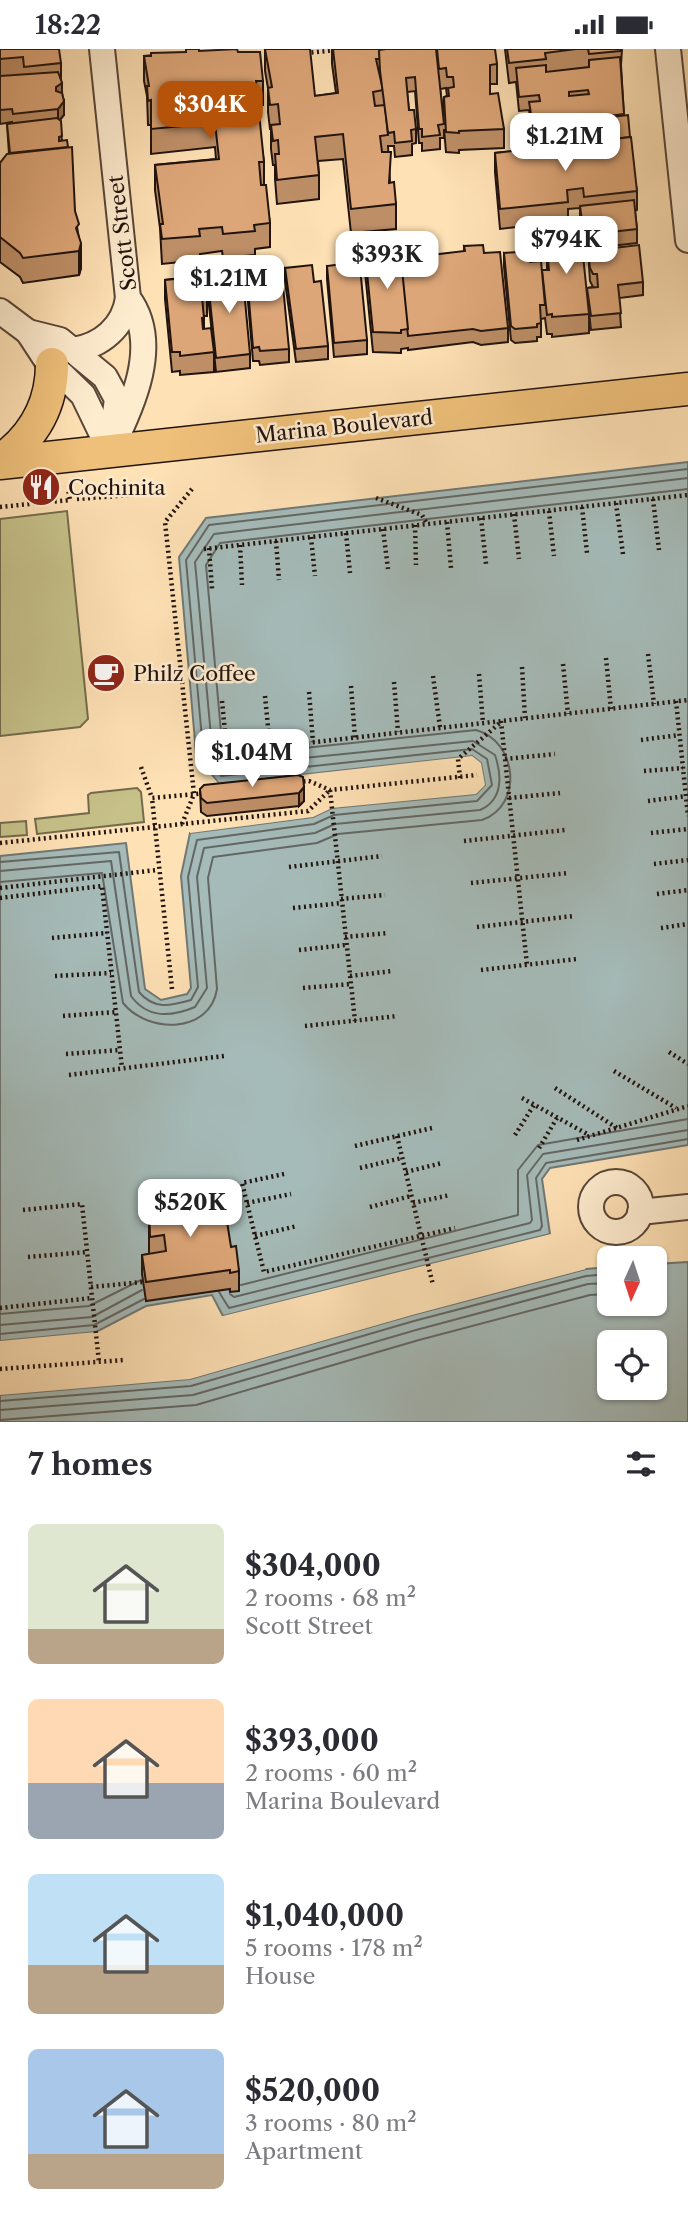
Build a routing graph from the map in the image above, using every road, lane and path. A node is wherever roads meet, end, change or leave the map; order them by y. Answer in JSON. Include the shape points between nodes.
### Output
{"nodes":[{"id":1,"x":105,"y":49,"type":"edge"},
{"id":2,"x":347,"y":49,"type":"edge"},
{"id":3,"x":667,"y":49,"type":"edge"},
{"id":4,"x":292,"y":55,"type":"edge"},
{"id":5,"x":688,"y":240,"type":"edge"},
{"id":6,"x":128,"y":298,"type":"junction"},
{"id":7,"x":0,"y":311,"type":"edge"},
{"id":8,"x":62,"y":357,"type":"junction"},
{"id":9,"x":688,"y":389,"type":"edge"},
{"id":10,"x":110,"y":451,"type":"junction"},
{"id":11,"x":0,"y":462,"type":"edge"},
{"id":12,"x":68,"y":489,"type":"dead end"},
{"id":13,"x":192,"y":489,"type":"dead end"},
{"id":14,"x":157,"y":493,"type":"dead end"},
{"id":15,"x":688,"y":495,"type":"edge"},
{"id":16,"x":376,"y":498,"type":"dead end"},
{"id":17,"x":77,"y":499,"type":"dead end"},
{"id":18,"x":653,"y":499,"type":"junction"},
{"id":19,"x":617,"y":503,"type":"junction"},
{"id":20,"x":0,"y":507,"type":"edge"},
{"id":21,"x":582,"y":507,"type":"junction"},
{"id":22,"x":549,"y":511,"type":"junction"},
{"id":23,"x":514,"y":514,"type":"junction"},
{"id":24,"x":481,"y":518,"type":"junction"},
{"id":25,"x":447,"y":522,"type":"junction"},
{"id":26,"x":427,"y":524,"type":"junction"},
{"id":27,"x":415,"y":526,"type":"junction"},
{"id":28,"x":383,"y":529,"type":"junction"},
{"id":29,"x":346,"y":533,"type":"junction"},
{"id":30,"x":311,"y":537,"type":"junction"},
{"id":31,"x":276,"y":541,"type":"junction"},
{"id":32,"x":240,"y":545,"type":"junction"},
{"id":33,"x":659,"y":550,"type":"dead end"},
{"id":34,"x":587,"y":553,"type":"dead end"},
{"id":35,"x":623,"y":554,"type":"dead end"},
{"id":36,"x":554,"y":556,"type":"dead end"},
{"id":37,"x":519,"y":559,"type":"dead end"},
{"id":38,"x":486,"y":564,"type":"dead end"},
{"id":39,"x":416,"y":565,"type":"dead end"},
{"id":40,"x":451,"y":568,"type":"dead end"},
{"id":41,"x":388,"y":569,"type":"dead end"},
{"id":42,"x":350,"y":573,"type":"dead end"},
{"id":43,"x":315,"y":576,"type":"dead end"},
{"id":44,"x":279,"y":580,"type":"dead end"},
{"id":45,"x":242,"y":585,"type":"dead end"},
{"id":46,"x":212,"y":589,"type":"dead end"},
{"id":47,"x":649,"y":654,"type":"dead end"},
{"id":48,"x":606,"y":659,"type":"dead end"},
{"id":49,"x":564,"y":664,"type":"dead end"},
{"id":50,"x":522,"y":667,"type":"dead end"},
{"id":51,"x":479,"y":674,"type":"dead end"},
{"id":52,"x":433,"y":676,"type":"dead end"},
{"id":53,"x":394,"y":682,"type":"dead end"},
{"id":54,"x":351,"y":686,"type":"dead end"},
{"id":55,"x":309,"y":692,"type":"dead end"},
{"id":56,"x":265,"y":696,"type":"dead end"},
{"id":57,"x":688,"y":700,"type":"edge"},
{"id":58,"x":222,"y":701,"type":"dead end"},
{"id":59,"x":676,"y":701,"type":"junction"},
{"id":60,"x":654,"y":704,"type":"junction"},
{"id":61,"x":611,"y":709,"type":"junction"},
{"id":62,"x":568,"y":713,"type":"junction"},
{"id":63,"x":525,"y":718,"type":"junction"},
{"id":64,"x":502,"y":721,"type":"junction"},
{"id":65,"x":483,"y":723,"type":"junction"},
{"id":66,"x":440,"y":728,"type":"junction"},
{"id":67,"x":398,"y":732,"type":"junction"},
{"id":68,"x":355,"y":738,"type":"junction"},
{"id":69,"x":680,"y":738,"type":"junction"},
{"id":70,"x":641,"y":740,"type":"dead end"},
{"id":71,"x":688,"y":740,"type":"edge"},
{"id":72,"x":313,"y":742,"type":"junction"},
{"id":73,"x":270,"y":747,"type":"junction"},
{"id":74,"x":555,"y":754,"type":"dead end"},
{"id":75,"x":505,"y":759,"type":"junction"},
{"id":76,"x":141,"y":767,"type":"dead end"},
{"id":77,"x":683,"y":768,"type":"junction"},
{"id":78,"x":644,"y":771,"type":"dead end"},
{"id":79,"x":477,"y":775,"type":"dead end"},
{"id":80,"x":460,"y":778,"type":"junction"},
{"id":81,"x":296,"y":782,"type":"edge"},
{"id":82,"x":686,"y":782,"type":"edge"},
{"id":83,"x":330,"y":790,"type":"junction"},
{"id":84,"x":214,"y":792,"type":"edge"},
{"id":85,"x":560,"y":793,"type":"dead end"},
{"id":86,"x":194,"y":794,"type":"junction"},
{"id":87,"x":686,"y":796,"type":"junction"},
{"id":88,"x":152,"y":798,"type":"junction"},
{"id":89,"x":509,"y":798,"type":"junction"},
{"id":90,"x":648,"y":801,"type":"dead end"},
{"id":91,"x":688,"y":816,"type":"edge"},
{"id":92,"x":182,"y":824,"type":"junction"},
{"id":93,"x":154,"y":827,"type":"junction"},
{"id":94,"x":688,"y":829,"type":"edge"},
{"id":95,"x":565,"y":830,"type":"dead end"},
{"id":96,"x":651,"y":833,"type":"dead end"},
{"id":97,"x":513,"y":836,"type":"junction"},
{"id":98,"x":464,"y":841,"type":"dead end"},
{"id":99,"x":0,"y":843,"type":"edge"},
{"id":100,"x":382,"y":856,"type":"dead end"},
{"id":101,"x":688,"y":860,"type":"edge"},
{"id":102,"x":337,"y":861,"type":"junction"},
{"id":103,"x":654,"y":865,"type":"dead end"},
{"id":104,"x":289,"y":867,"type":"dead end"},
{"id":105,"x":158,"y":870,"type":"junction"},
{"id":106,"x":569,"y":873,"type":"dead end"},
{"id":107,"x":517,"y":878,"type":"junction"},
{"id":108,"x":471,"y":883,"type":"dead end"},
{"id":109,"x":0,"y":888,"type":"edge"},
{"id":110,"x":688,"y":890,"type":"edge"},
{"id":111,"x":657,"y":894,"type":"dead end"},
{"id":112,"x":385,"y":895,"type":"dead end"},
{"id":113,"x":0,"y":898,"type":"edge"},
{"id":114,"x":342,"y":901,"type":"junction"},
{"id":115,"x":293,"y":908,"type":"dead end"},
{"id":116,"x":574,"y":916,"type":"dead end"},
{"id":117,"x":522,"y":922,"type":"junction"},
{"id":118,"x":688,"y":924,"type":"edge"},
{"id":119,"x":477,"y":927,"type":"dead end"},
{"id":120,"x":661,"y":928,"type":"dead end"},
{"id":121,"x":107,"y":933,"type":"junction"},
{"id":122,"x":387,"y":933,"type":"dead end"},
{"id":123,"x":345,"y":937,"type":"junction"},
{"id":124,"x":52,"y":938,"type":"dead end"},
{"id":125,"x":346,"y":945,"type":"junction"},
{"id":126,"x":299,"y":950,"type":"dead end"},
{"id":127,"x":577,"y":959,"type":"dead end"},
{"id":128,"x":527,"y":965,"type":"junction"},
{"id":129,"x":481,"y":970,"type":"dead end"},
{"id":130,"x":393,"y":971,"type":"dead end"},
{"id":131,"x":111,"y":973,"type":"junction"},
{"id":132,"x":55,"y":976,"type":"dead end"},
{"id":133,"x":350,"y":976,"type":"junction"},
{"id":134,"x":351,"y":984,"type":"junction"},
{"id":135,"x":303,"y":988,"type":"dead end"},
{"id":136,"x":172,"y":989,"type":"dead end"},
{"id":137,"x":116,"y":1012,"type":"junction"},
{"id":138,"x":63,"y":1016,"type":"dead end"},
{"id":139,"x":398,"y":1016,"type":"dead end"},
{"id":140,"x":355,"y":1021,"type":"junction"},
{"id":141,"x":305,"y":1026,"type":"dead end"},
{"id":142,"x":120,"y":1050,"type":"junction"},
{"id":143,"x":669,"y":1052,"type":"dead end"},
{"id":144,"x":66,"y":1054,"type":"dead end"},
{"id":145,"x":224,"y":1056,"type":"dead end"},
{"id":146,"x":688,"y":1064,"type":"edge"},
{"id":147,"x":122,"y":1068,"type":"junction"},
{"id":148,"x":614,"y":1071,"type":"dead end"},
{"id":149,"x":69,"y":1075,"type":"dead end"},
{"id":150,"x":555,"y":1087,"type":"dead end"},
{"id":151,"x":522,"y":1098,"type":"dead end"},
{"id":152,"x":534,"y":1105,"type":"junction"},
{"id":153,"x":688,"y":1106,"type":"edge"},
{"id":154,"x":677,"y":1109,"type":"junction"},
{"id":155,"x":557,"y":1118,"type":"junction"},
{"id":156,"x":432,"y":1128,"type":"dead end"},
{"id":157,"x":617,"y":1128,"type":"junction"},
{"id":158,"x":515,"y":1135,"type":"dead end"},
{"id":159,"x":397,"y":1136,"type":"junction"},
{"id":160,"x":590,"y":1136,"type":"junction"},
{"id":161,"x":577,"y":1140,"type":"dead end"},
{"id":162,"x":355,"y":1146,"type":"dead end"},
{"id":163,"x":539,"y":1148,"type":"dead end"},
{"id":164,"x":402,"y":1158,"type":"junction"},
{"id":165,"x":442,"y":1163,"type":"dead end"},
{"id":166,"x":360,"y":1168,"type":"dead end"},
{"id":167,"x":406,"y":1172,"type":"junction"},
{"id":168,"x":284,"y":1174,"type":"dead end"},
{"id":169,"x":291,"y":1194,"type":"dead end"},
{"id":170,"x":450,"y":1195,"type":"dead end"},
{"id":171,"x":411,"y":1196,"type":"junction"},
{"id":172,"x":247,"y":1203,"type":"junction"},
{"id":173,"x":413,"y":1203,"type":"junction"},
{"id":174,"x":370,"y":1207,"type":"dead end"},
{"id":175,"x":688,"y":1207,"type":"edge"},
{"id":176,"x":23,"y":1210,"type":"dead end"},
{"id":177,"x":640,"y":1212,"type":"dead end"},
{"id":178,"x":297,"y":1226,"type":"dead end"},
{"id":179,"x":455,"y":1228,"type":"dead end"},
{"id":180,"x":255,"y":1236,"type":"junction"},
{"id":181,"x":421,"y":1236,"type":"junction"},
{"id":182,"x":87,"y":1252,"type":"junction"},
{"id":183,"x":28,"y":1257,"type":"dead end"},
{"id":184,"x":143,"y":1282,"type":"edge"},
{"id":185,"x":433,"y":1285,"type":"dead end"},
{"id":186,"x":91,"y":1287,"type":"junction"},
{"id":187,"x":92,"y":1298,"type":"junction"},
{"id":188,"x":0,"y":1308,"type":"edge"},
{"id":189,"x":124,"y":1360,"type":"dead end"},
{"id":190,"x":99,"y":1362,"type":"junction"},
{"id":191,"x":0,"y":1370,"type":"edge"}],
"edges":[{"from":1,"to":6,"type":"street","name":"Scott Street"},
{"from":2,"to":4,"type":"path"},
{"from":3,"to":5,"type":"street"},
{"from":6,"to":8,"type":"street","via":[[116,328]]},
{"from":6,"to":10,"type":"street","name":"Scott Street","via":[[141,321],[141,373]]},
{"from":7,"to":8,"type":"street"},
{"from":8,"to":10,"type":"street","via":[[105,377],[113,388],[117,399]]},
{"from":8,"to":11,"type":"main road","via":[[42,416]]},
{"from":9,"to":10,"type":"main road","name":"Marina Boulevard"},
{"from":10,"to":11,"type":"main road","name":"Marina Boulevard"},
{"from":12,"to":20,"type":"path","via":[[70,500]]},
{"from":13,"to":86,"type":"path","via":[[165,523]]},
{"from":14,"to":17,"type":"path"},
{"from":15,"to":18,"type":"path"},
{"from":16,"to":26,"type":"path","via":[[422,515]]},
{"from":18,"to":19,"type":"path"},
{"from":18,"to":33,"type":"path"},
{"from":19,"to":21,"type":"path"},
{"from":19,"to":35,"type":"path"},
{"from":21,"to":22,"type":"path"},
{"from":21,"to":34,"type":"path"},
{"from":22,"to":23,"type":"path"},
{"from":22,"to":36,"type":"path"},
{"from":23,"to":24,"type":"path"},
{"from":23,"to":37,"type":"path"},
{"from":24,"to":25,"type":"path"},
{"from":24,"to":38,"type":"path"},
{"from":25,"to":26,"type":"path"},
{"from":25,"to":40,"type":"path"},
{"from":26,"to":27,"type":"path"},
{"from":27,"to":28,"type":"path"},
{"from":27,"to":39,"type":"path"},
{"from":28,"to":29,"type":"path"},
{"from":28,"to":41,"type":"path"},
{"from":29,"to":30,"type":"path"},
{"from":29,"to":42,"type":"path"},
{"from":30,"to":31,"type":"path"},
{"from":30,"to":43,"type":"path"},
{"from":31,"to":32,"type":"path"},
{"from":31,"to":44,"type":"path"},
{"from":32,"to":45,"type":"path"},
{"from":32,"to":46,"type":"path","via":[[206,549]]},
{"from":47,"to":60,"type":"path"},
{"from":48,"to":61,"type":"path"},
{"from":49,"to":62,"type":"path"},
{"from":50,"to":63,"type":"path"},
{"from":51,"to":65,"type":"path"},
{"from":52,"to":66,"type":"path"},
{"from":53,"to":67,"type":"path"},
{"from":54,"to":68,"type":"path"},
{"from":55,"to":72,"type":"path"},
{"from":56,"to":73,"type":"path"},
{"from":57,"to":59,"type":"path"},
{"from":58,"to":73,"type":"path","via":[[227,752]]},
{"from":59,"to":60,"type":"path"},
{"from":59,"to":69,"type":"path"},
{"from":60,"to":61,"type":"path"},
{"from":61,"to":62,"type":"path"},
{"from":62,"to":63,"type":"path"},
{"from":63,"to":64,"type":"path"},
{"from":64,"to":65,"type":"path"},
{"from":64,"to":75,"type":"path"},
{"from":64,"to":80,"type":"path","via":[[458,758]]},
{"from":65,"to":66,"type":"path"},
{"from":66,"to":67,"type":"path"},
{"from":67,"to":68,"type":"path"},
{"from":68,"to":72,"type":"path"},
{"from":69,"to":70,"type":"path"},
{"from":69,"to":71,"type":"path"},
{"from":69,"to":77,"type":"path"},
{"from":72,"to":73,"type":"path"},
{"from":74,"to":75,"type":"path"},
{"from":75,"to":89,"type":"path"},
{"from":76,"to":88,"type":"path"},
{"from":77,"to":78,"type":"path"},
{"from":77,"to":82,"type":"path"},
{"from":79,"to":80,"type":"path"},
{"from":80,"to":83,"type":"path"},
{"from":81,"to":83,"type":"path","via":[[309,781]]},
{"from":82,"to":87,"type":"path"},
{"from":83,"to":92,"type":"path","via":[[308,811]]},
{"from":83,"to":102,"type":"path"},
{"from":84,"to":86,"type":"path"},
{"from":85,"to":89,"type":"path"},
{"from":86,"to":88,"type":"path"},
{"from":86,"to":92,"type":"path"},
{"from":87,"to":90,"type":"path"},
{"from":87,"to":91,"type":"path"},
{"from":88,"to":93,"type":"path"},
{"from":89,"to":97,"type":"path"},
{"from":92,"to":93,"type":"path"},
{"from":93,"to":99,"type":"path"},
{"from":93,"to":105,"type":"path"},
{"from":94,"to":96,"type":"path"},
{"from":95,"to":97,"type":"path"},
{"from":97,"to":98,"type":"path"},
{"from":97,"to":107,"type":"path"},
{"from":100,"to":102,"type":"path"},
{"from":101,"to":103,"type":"path"},
{"from":102,"to":104,"type":"path"},
{"from":102,"to":114,"type":"path"},
{"from":105,"to":109,"type":"path"},
{"from":105,"to":136,"type":"path"},
{"from":106,"to":107,"type":"path"},
{"from":107,"to":108,"type":"path"},
{"from":107,"to":117,"type":"path"},
{"from":110,"to":111,"type":"path"},
{"from":112,"to":114,"type":"path"},
{"from":113,"to":121,"type":"path","via":[[102,886]]},
{"from":114,"to":115,"type":"path"},
{"from":114,"to":123,"type":"path"},
{"from":116,"to":117,"type":"path"},
{"from":117,"to":119,"type":"path"},
{"from":117,"to":128,"type":"path"},
{"from":118,"to":120,"type":"path"},
{"from":121,"to":124,"type":"path"},
{"from":121,"to":131,"type":"path"},
{"from":122,"to":123,"type":"path"},
{"from":123,"to":125,"type":"path"},
{"from":125,"to":126,"type":"path"},
{"from":125,"to":133,"type":"path"},
{"from":127,"to":128,"type":"path"},
{"from":128,"to":129,"type":"path"},
{"from":130,"to":133,"type":"path"},
{"from":131,"to":132,"type":"path"},
{"from":131,"to":137,"type":"path"},
{"from":133,"to":134,"type":"path"},
{"from":134,"to":135,"type":"path"},
{"from":134,"to":140,"type":"path"},
{"from":137,"to":138,"type":"path"},
{"from":137,"to":142,"type":"path"},
{"from":139,"to":140,"type":"path"},
{"from":140,"to":141,"type":"path"},
{"from":142,"to":144,"type":"path"},
{"from":142,"to":147,"type":"path"},
{"from":143,"to":146,"type":"path"},
{"from":145,"to":147,"type":"path"},
{"from":147,"to":149,"type":"path"},
{"from":148,"to":154,"type":"path"},
{"from":150,"to":157,"type":"path"},
{"from":151,"to":152,"type":"path"},
{"from":152,"to":155,"type":"path"},
{"from":152,"to":158,"type":"path"},
{"from":153,"to":154,"type":"path"},
{"from":154,"to":157,"type":"path"},
{"from":155,"to":160,"type":"path"},
{"from":155,"to":163,"type":"path"},
{"from":156,"to":159,"type":"path"},
{"from":157,"to":160,"type":"path"},
{"from":159,"to":162,"type":"path"},
{"from":159,"to":164,"type":"path"},
{"from":160,"to":161,"type":"path"},
{"from":164,"to":166,"type":"path"},
{"from":164,"to":167,"type":"path"},
{"from":165,"to":167,"type":"path"},
{"from":167,"to":171,"type":"path"},
{"from":168,"to":172,"type":"path","via":[[242,1183]]},
{"from":169,"to":172,"type":"path"},
{"from":170,"to":173,"type":"path"},
{"from":171,"to":173,"type":"path"},
{"from":171,"to":174,"type":"path"},
{"from":172,"to":180,"type":"path"},
{"from":173,"to":181,"type":"path"},
{"from":175,"to":177,"type":"street"},
{"from":176,"to":182,"type":"path","via":[[82,1204]]},
{"from":178,"to":180,"type":"path"},
{"from":179,"to":181,"type":"path"},
{"from":180,"to":181,"type":"path","via":[[264,1272]]},
{"from":181,"to":185,"type":"path"},
{"from":182,"to":183,"type":"path"},
{"from":182,"to":186,"type":"path"},
{"from":184,"to":186,"type":"path"},
{"from":186,"to":187,"type":"path"},
{"from":187,"to":188,"type":"path"},
{"from":187,"to":190,"type":"path"},
{"from":189,"to":190,"type":"path"},
{"from":190,"to":191,"type":"path"}]}
